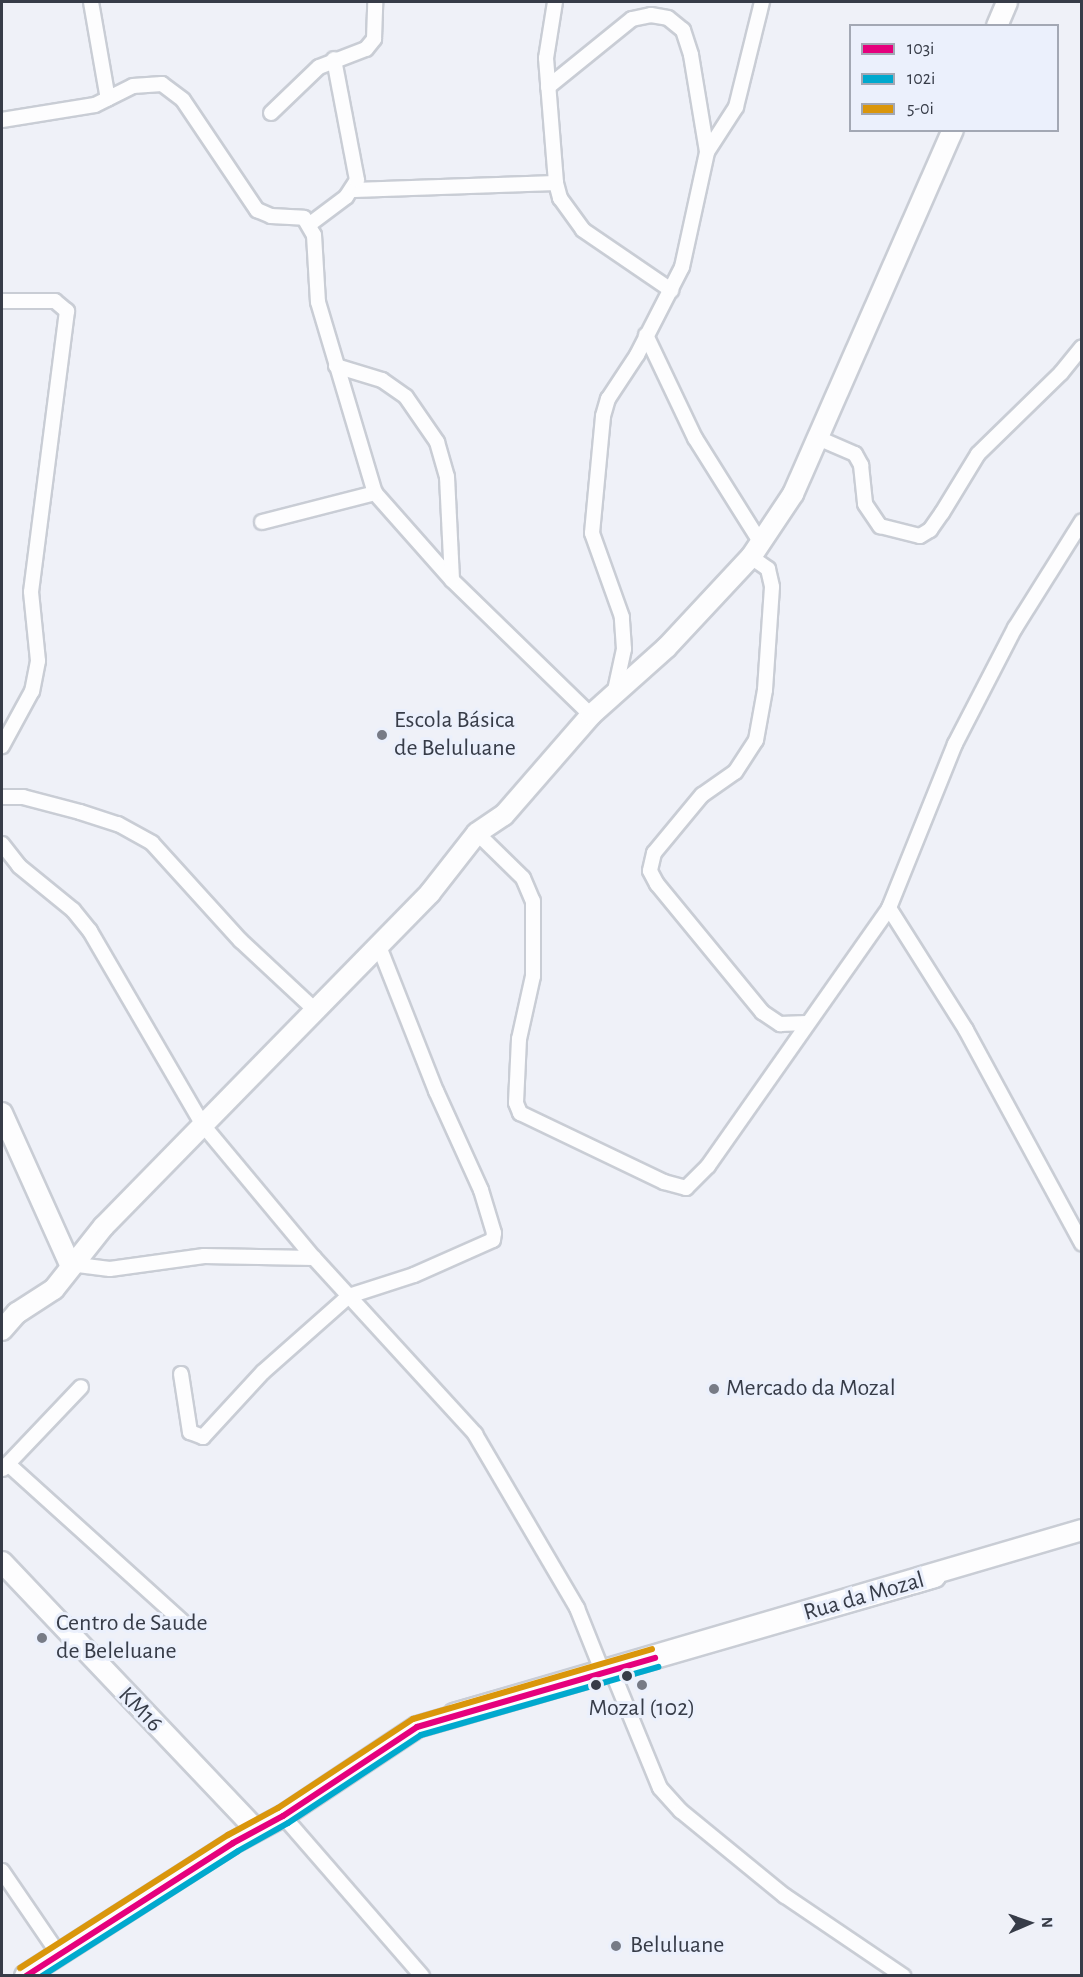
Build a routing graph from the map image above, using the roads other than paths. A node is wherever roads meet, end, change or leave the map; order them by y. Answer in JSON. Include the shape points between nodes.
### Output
{"nodes":[{"id":1,"x":91,"y":2,"type":"edge"},
{"id":2,"x":375,"y":2,"type":"edge"},
{"id":3,"x":555,"y":2,"type":"edge"},
{"id":4,"x":762,"y":2,"type":"edge"},
{"id":5,"x":1007,"y":2,"type":"edge"},
{"id":6,"x":998,"y":24,"type":"edge"},
{"id":7,"x":334,"y":59,"type":"junction"},
{"id":8,"x":548,"y":87,"type":"junction"},
{"id":9,"x":108,"y":99,"type":"junction"},
{"id":10,"x":271,"y":113,"type":"dead end"},
{"id":11,"x":2,"y":120,"type":"edge"},
{"id":12,"x":951,"y":132,"type":"edge"},
{"id":13,"x":707,"y":152,"type":"junction"},
{"id":14,"x":556,"y":183,"type":"junction"},
{"id":15,"x":354,"y":190,"type":"junction"},
{"id":16,"x":310,"y":224,"type":"junction"},
{"id":17,"x":671,"y":290,"type":"junction"},
{"id":18,"x":2,"y":301,"type":"edge"},
{"id":19,"x":646,"y":335,"type":"junction"},
{"id":20,"x":1082,"y":347,"type":"edge"},
{"id":21,"x":336,"y":366,"type":"junction"},
{"id":22,"x":818,"y":438,"type":"junction"},
{"id":23,"x":375,"y":493,"type":"junction"},
{"id":24,"x":1082,"y":521,"type":"edge"},
{"id":25,"x":262,"y":522,"type":"dead end"},
{"id":26,"x":755,"y":549,"type":"junction"},
{"id":27,"x":452,"y":580,"type":"junction"},
{"id":28,"x":614,"y":698,"type":"junction"},
{"id":29,"x":591,"y":715,"type":"junction"},
{"id":30,"x":2,"y":746,"type":"edge"},
{"id":31,"x":2,"y":796,"type":"edge"},
{"id":32,"x":477,"y":833,"type":"junction"},
{"id":33,"x":2,"y":844,"type":"edge"},
{"id":34,"x":889,"y":908,"type":"junction"},
{"id":35,"x":379,"y":946,"type":"junction"},
{"id":36,"x":314,"y":1009,"type":"junction"},
{"id":37,"x":807,"y":1023,"type":"junction"},
{"id":38,"x":2,"y":1113,"type":"edge"},
{"id":39,"x":203,"y":1125,"type":"junction"},
{"id":40,"x":1082,"y":1244,"type":"edge"},
{"id":41,"x":314,"y":1258,"type":"junction"},
{"id":42,"x":70,"y":1264,"type":"junction"},
{"id":43,"x":349,"y":1296,"type":"junction"},
{"id":44,"x":2,"y":1330,"type":"edge"},
{"id":45,"x":181,"y":1374,"type":"dead end"},
{"id":46,"x":81,"y":1387,"type":"dead end"},
{"id":47,"x":5,"y":1467,"type":"edge"},
{"id":48,"x":1082,"y":1530,"type":"edge"},
{"id":49,"x":2,"y":1562,"type":"edge"},
{"id":50,"x":182,"y":1621,"type":"dead end"},
{"id":51,"x":608,"y":1672,"type":"junction"},
{"id":52,"x":460,"y":1713,"type":"junction"},
{"id":53,"x":283,"y":1816,"type":"junction"},
{"id":54,"x":256,"y":1830,"type":"junction"},
{"id":55,"x":2,"y":1871,"type":"edge"},
{"id":56,"x":58,"y":1953,"type":"junction"},
{"id":57,"x":899,"y":1974,"type":"edge"},
{"id":58,"x":25,"y":1976,"type":"edge"},
{"id":59,"x":423,"y":1976,"type":"edge"}],
"edges":[{"from":1,"to":9,"type":"street"},
{"from":2,"to":7,"type":"street","via":[[374,39],[366,49]]},
{"from":3,"to":8,"type":"street","via":[[547,37]]},
{"from":4,"to":13,"type":"street","via":[[736,107]]},
{"from":5,"to":6,"type":"main road"},
{"from":7,"to":10,"type":"street","via":[[308,74]]},
{"from":7,"to":15,"type":"street","via":[[357,180]]},
{"from":8,"to":13,"type":"street","via":[[632,19],[651,15],[668,18],[682,30],[691,55]]},
{"from":8,"to":14,"type":"street"},
{"from":9,"to":11,"type":"street","via":[[79,108]]},
{"from":9,"to":16,"type":"street","via":[[133,86],[162,84],[189,108],[257,210],[272,216],[299,216]]},
{"from":12,"to":22,"type":"main road"},
{"from":13,"to":17,"type":"street","via":[[689,248]]},
{"from":14,"to":15,"type":"street"},
{"from":14,"to":17,"type":"street","via":[[569,214],[584,230]]},
{"from":15,"to":16,"type":"street"},
{"from":16,"to":21,"type":"street","via":[[318,302]]},
{"from":17,"to":19,"type":"street"},
{"from":18,"to":30,"type":"street","via":[[55,301],[67,311],[31,592],[38,661],[32,691]]},
{"from":19,"to":26,"type":"street","via":[[695,438]]},
{"from":19,"to":28,"type":"street","via":[[608,399],[593,500],[595,544],[622,617],[624,649]]},
{"from":20,"to":22,"type":"street","via":[[1061,373],[978,454],[930,530],[920,536],[880,526],[865,504],[861,465],[855,454]]},
{"from":21,"to":23,"type":"street"},
{"from":21,"to":27,"type":"street","via":[[382,380],[406,398],[437,442],[447,477]]},
{"from":22,"to":26,"type":"main road","via":[[793,494]]},
{"from":23,"to":25,"type":"street"},
{"from":23,"to":27,"type":"street"},
{"from":24,"to":34,"type":"street","via":[[1015,628],[955,744]]},
{"from":26,"to":28,"type":"main road"},
{"from":26,"to":37,"type":"street","via":[[768,569],[772,587],[765,690],[756,740],[735,772],[702,795],[654,853],[650,870],[657,884],[762,1012],[780,1024]]},
{"from":27,"to":29,"type":"street"},
{"from":28,"to":29,"type":"main road"},
{"from":29,"to":32,"type":"main road","via":[[504,815]]},
{"from":31,"to":36,"type":"street","via":[[23,796],[80,812],[118,824],[152,843],[241,940]]},
{"from":32,"to":35,"type":"main road","via":[[430,893]]},
{"from":32,"to":37,"type":"street","via":[[523,878],[533,901],[533,976],[519,1039],[516,1103],[520,1113],[530,1119],[664,1182],[686,1188],[702,1174]]},
{"from":33,"to":39,"type":"street","via":[[19,866],[73,910],[90,931]]},
{"from":34,"to":37,"type":"street"},
{"from":34,"to":40,"type":"street","via":[[966,1030]]},
{"from":35,"to":36,"type":"main road"},
{"from":35,"to":43,"type":"street","via":[[436,1091],[482,1190],[494,1233],[488,1243],[438,1261],[414,1275]]},
{"from":36,"to":39,"type":"main road"},
{"from":38,"to":42,"type":"main road"},
{"from":39,"to":41,"type":"street"},
{"from":39,"to":42,"type":"main road"},
{"from":41,"to":42,"type":"street","via":[[204,1256],[110,1269]]},
{"from":41,"to":43,"type":"street"},
{"from":42,"to":44,"type":"main road","via":[[54,1289],[17,1313]]},
{"from":43,"to":45,"type":"street","via":[[263,1372],[203,1437],[190,1432]]},
{"from":43,"to":51,"type":"street","via":[[475,1434],[577,1608]]},
{"from":46,"to":47,"type":"street"},
{"from":47,"to":50,"type":"street"},
{"from":48,"to":52,"type":"main road","name":"Rua da Mozal"},
{"from":49,"to":54,"type":"main road","name":"KM16"},
{"from":51,"to":52,"type":"main road","name":"Rua da Mozal"},
{"from":51,"to":52,"type":"main road","name":"Rua da Mozal","via":[[935,1576]]},
{"from":51,"to":57,"type":"street","via":[[660,1788],[681,1811],[785,1896]]},
{"from":52,"to":53,"type":"main road","name":"Rua da Mozal","via":[[417,1727]]},
{"from":53,"to":54,"type":"main road","name":"Rua da Mozal"},
{"from":53,"to":59,"type":"street"},
{"from":54,"to":56,"type":"main road","name":"Rua da Mozal"},
{"from":55,"to":56,"type":"street"},
{"from":56,"to":58,"type":"main road","name":"Rua da Mozal"}]}
